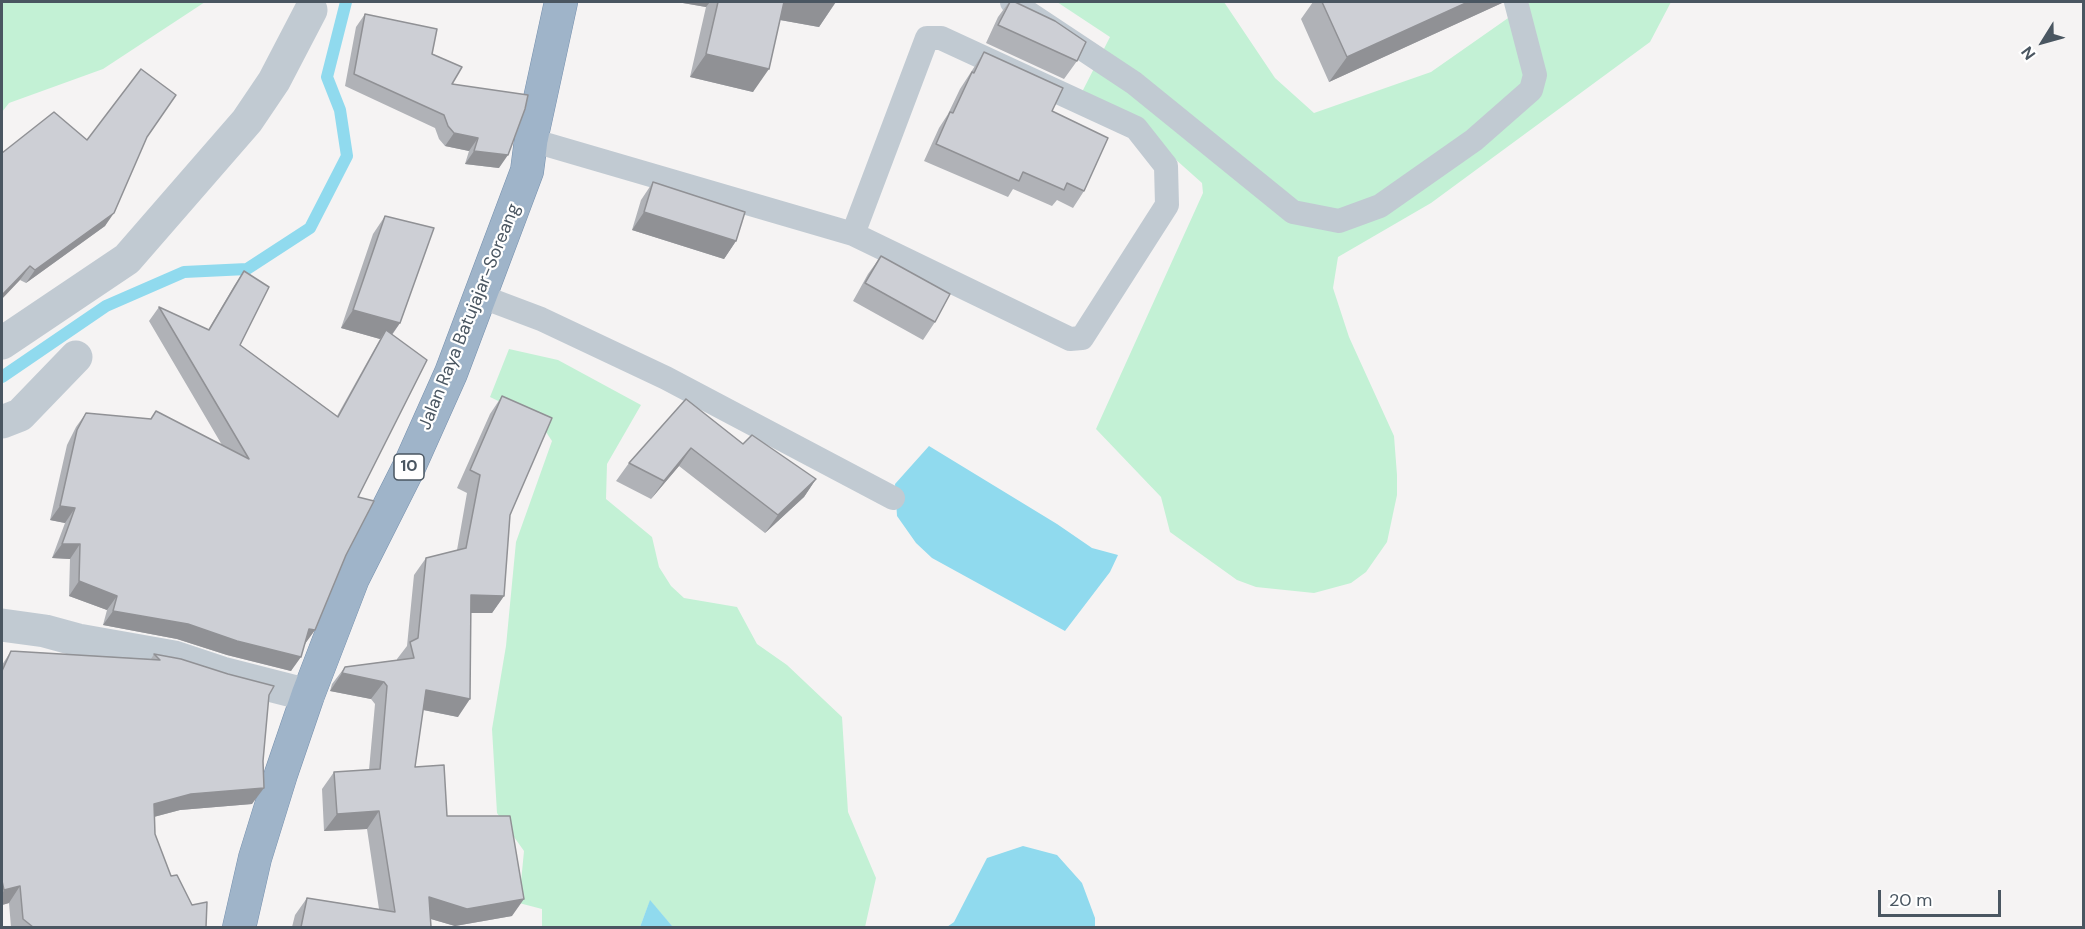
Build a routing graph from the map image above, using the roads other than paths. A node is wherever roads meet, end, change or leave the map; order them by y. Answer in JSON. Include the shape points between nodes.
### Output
{"nodes":[{"id":1,"x":561,"y":2,"type":"edge"},
{"id":2,"x":1012,"y":2,"type":"edge"},
{"id":3,"x":1516,"y":2,"type":"edge"},
{"id":4,"x":311,"y":10,"type":"dead end"},
{"id":5,"x":531,"y":140,"type":"junction"},
{"id":6,"x":853,"y":234,"type":"junction"},
{"id":7,"x":480,"y":296,"type":"junction"},
{"id":8,"x":2,"y":343,"type":"edge"},
{"id":9,"x":76,"y":357,"type":"dead end"},
{"id":10,"x":2,"y":422,"type":"edge"},
{"id":11,"x":893,"y":498,"type":"dead end"},
{"id":12,"x":2,"y":625,"type":"edge"},
{"id":13,"x":308,"y":695,"type":"junction"},
{"id":14,"x":238,"y":927,"type":"edge"}],
"edges":[{"from":1,"to":5,"type":"highway","name":"Jalan Raya Batujajar-Soreang","number":"10"},
{"from":2,"to":3,"type":"lane","via":[[1134,82],[1293,212],[1339,221],[1380,206],[1474,140],[1531,90],[1535,75]]},
{"from":4,"to":8,"type":"street","via":[[247,121],[127,260]]},
{"from":5,"to":6,"type":"lane"},
{"from":5,"to":7,"type":"highway","name":"Jalan Raya Batujajar-Soreang","number":"10","via":[[527,171]]},
{"from":6,"to":6,"type":"lane","via":[[927,38],[941,38],[1136,128],[1166,166],[1167,206],[1082,338],[1070,339]]},
{"from":7,"to":11,"type":"lane","via":[[541,319],[666,378]]},
{"from":7,"to":13,"type":"highway","name":"Jalan Raya Batujajar-Soreang","number":"10","via":[[442,394],[353,578]]},
{"from":9,"to":10,"type":"street","via":[[20,415]]},
{"from":12,"to":13,"type":"street","via":[[174,657]]},
{"from":13,"to":14,"type":"highway","name":"Jalan Raya Batujajar-Soreang","number":"10","via":[[280,774]]}]}
